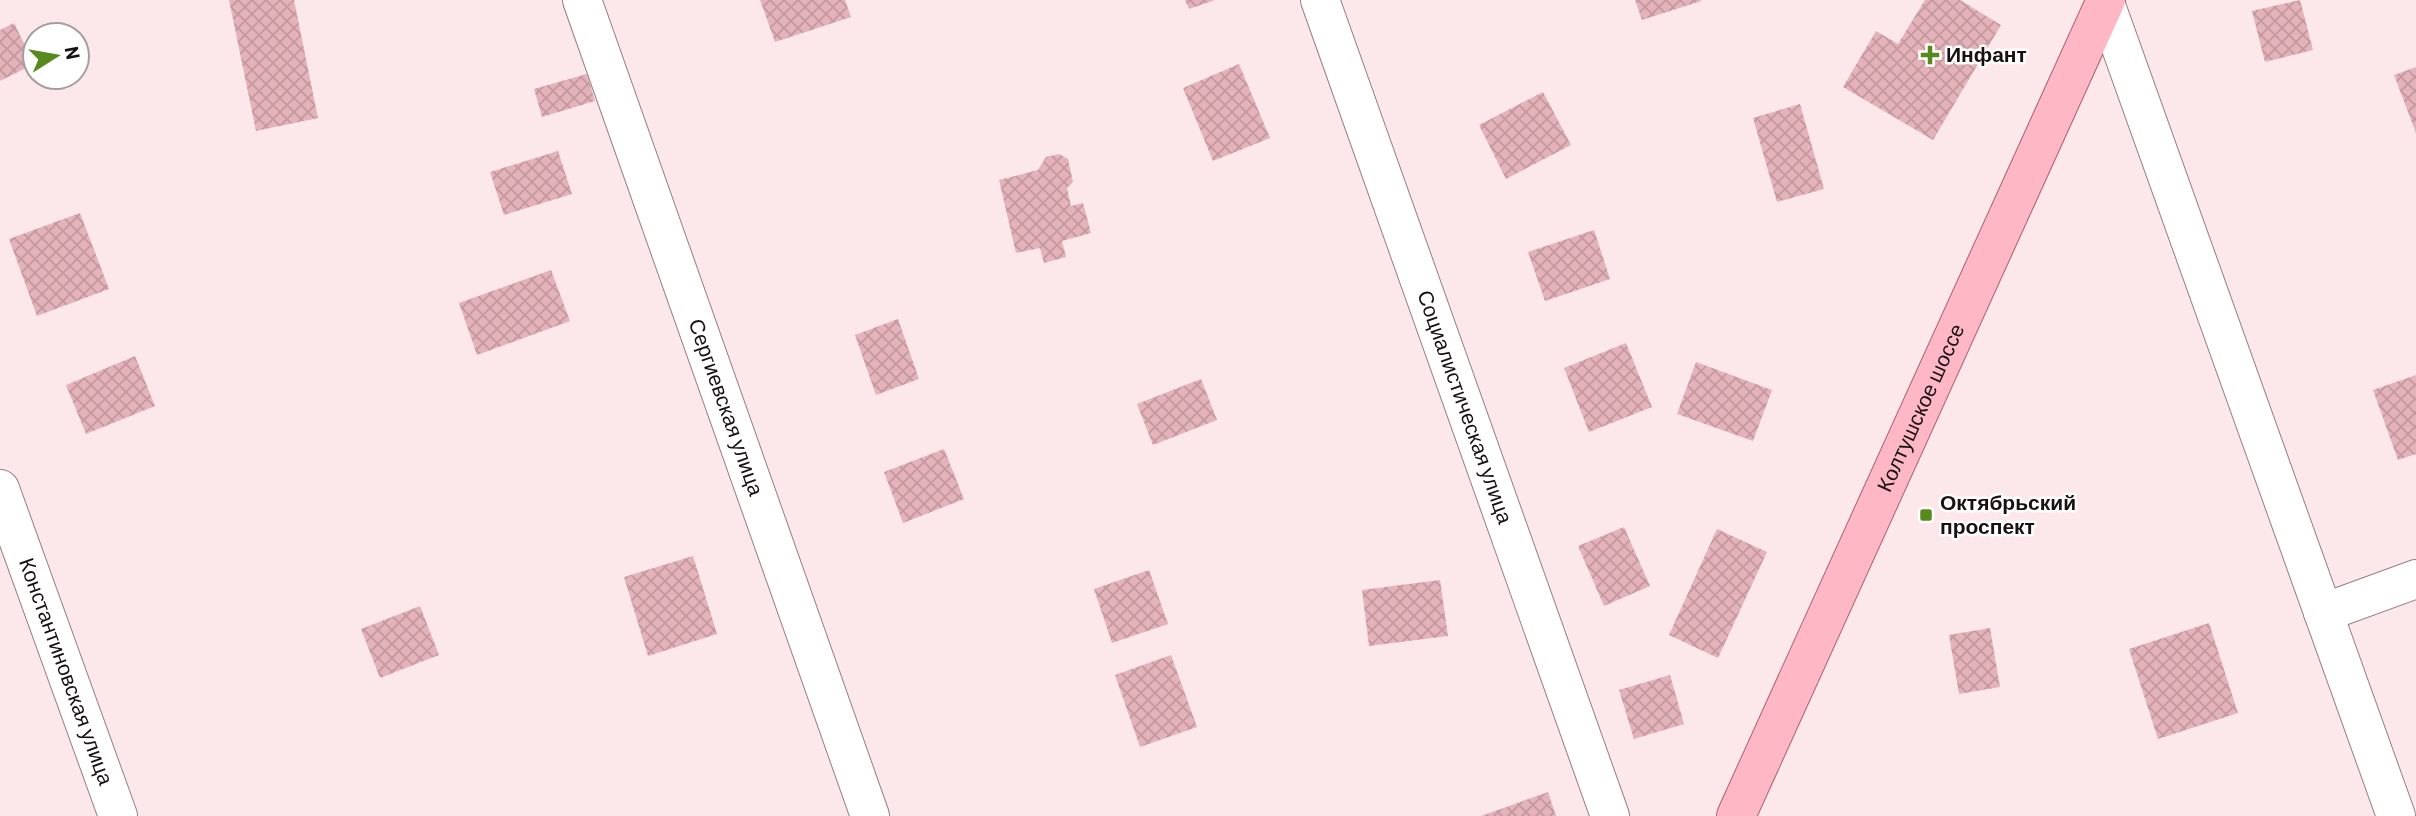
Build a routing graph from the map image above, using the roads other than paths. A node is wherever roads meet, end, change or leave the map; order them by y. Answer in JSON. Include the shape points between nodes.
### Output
{"nodes":[{"id":1,"x":582,"y":0,"type":"edge"},
{"id":2,"x":1320,"y":0,"type":"edge"},
{"id":3,"x":2105,"y":1,"type":"edge"},
{"id":4,"x":0,"y":489,"type":"edge"},
{"id":5,"x":2416,"y":579,"type":"edge"},
{"id":6,"x":2323,"y":613,"type":"junction"},
{"id":7,"x":118,"y":816,"type":"edge"},
{"id":8,"x":870,"y":816,"type":"edge"},
{"id":9,"x":1610,"y":816,"type":"edge"},
{"id":10,"x":1737,"y":816,"type":"edge"},
{"id":11,"x":2396,"y":816,"type":"edge"}],
"edges":[{"from":1,"to":8,"type":"street","name":"Сергиевская улица"},
{"from":2,"to":9,"type":"street","name":"Социалистическая улица"},
{"from":3,"to":6,"type":"street"},
{"from":3,"to":10,"type":"main road","name":"Колтушское шоссе"},
{"from":4,"to":7,"type":"street","name":"Константиновская улица"},
{"from":5,"to":6,"type":"street"},
{"from":6,"to":11,"type":"street"}]}
